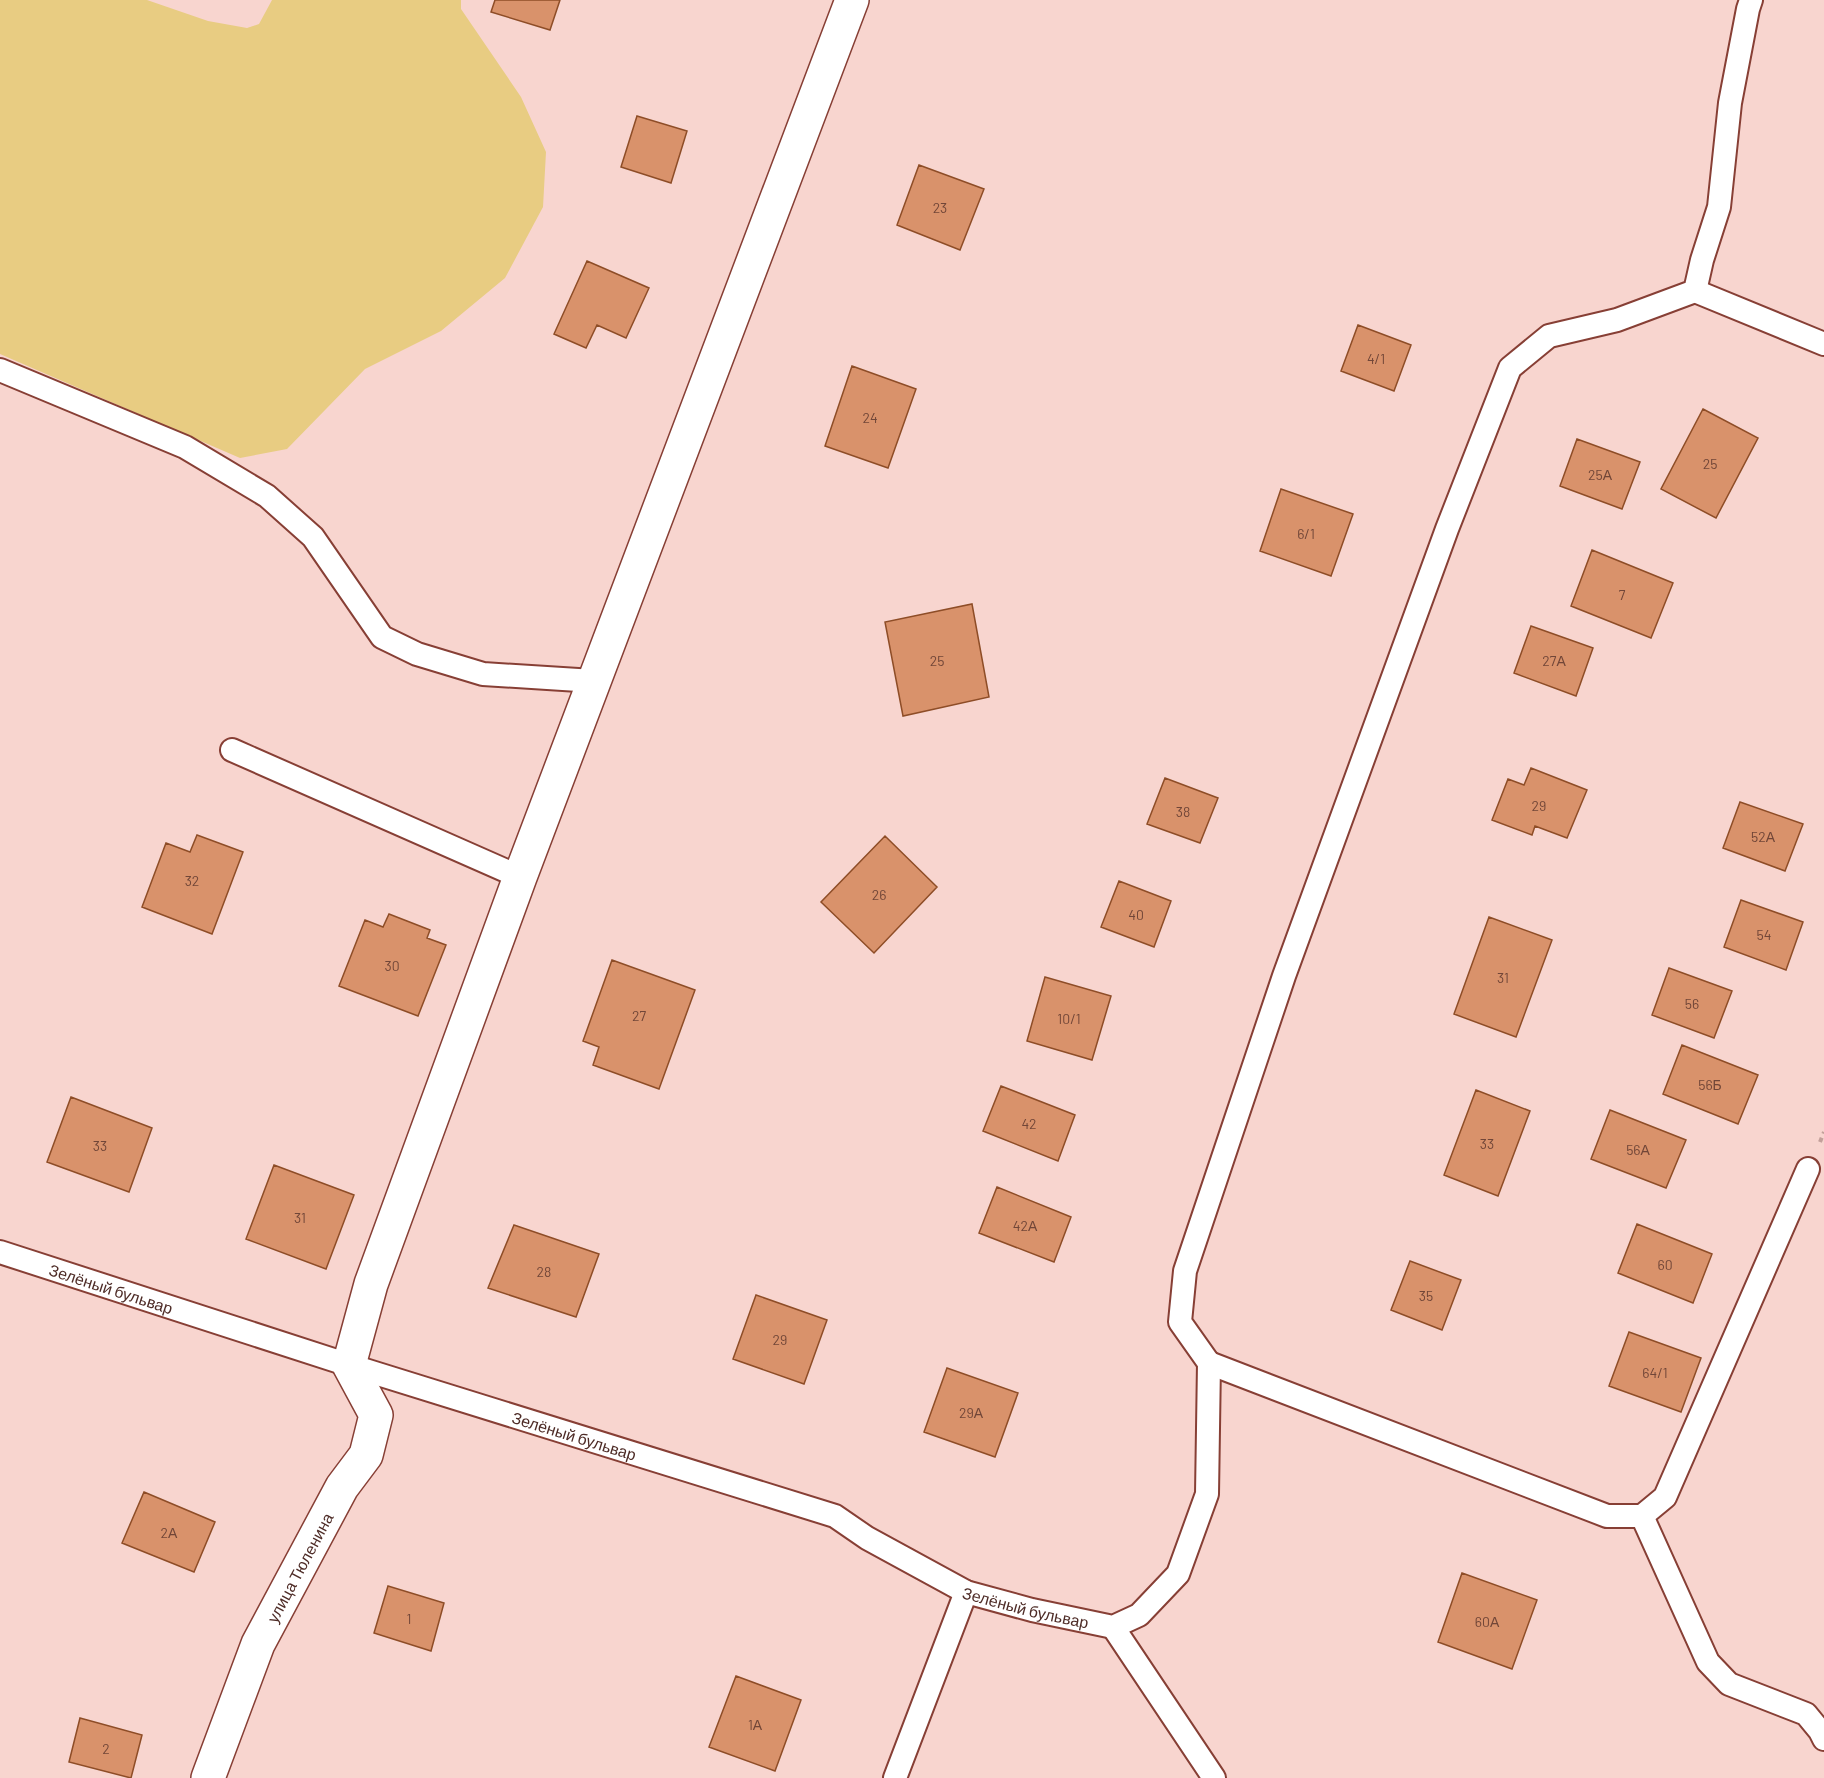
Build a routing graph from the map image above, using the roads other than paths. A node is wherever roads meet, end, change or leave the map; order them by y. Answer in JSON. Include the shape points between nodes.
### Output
{"nodes":[{"id":1,"x":852,"y":0,"type":"edge"},
{"id":2,"x":1751,"y":0,"type":"edge"},
{"id":3,"x":1695,"y":291,"type":"junction"},
{"id":4,"x":1824,"y":344,"type":"edge"},
{"id":5,"x":0,"y":370,"type":"edge"},
{"id":6,"x":594,"y":681,"type":"junction"},
{"id":7,"x":232,"y":750,"type":"dead end"},
{"id":8,"x":520,"y":877,"type":"junction"},
{"id":9,"x":1808,"y":1168,"type":"dead end"},
{"id":10,"x":0,"y":1252,"type":"edge"},
{"id":11,"x":1209,"y":1363,"type":"junction"},
{"id":12,"x":349,"y":1365,"type":"junction"},
{"id":13,"x":1642,"y":1516,"type":"junction"},
{"id":14,"x":966,"y":1592,"type":"junction"},
{"id":15,"x":1113,"y":1627,"type":"junction"},
{"id":16,"x":1824,"y":1739,"type":"edge"},
{"id":17,"x":208,"y":1778,"type":"edge"},
{"id":18,"x":895,"y":1778,"type":"edge"},
{"id":19,"x":1214,"y":1778,"type":"edge"}],
"edges":[{"from":1,"to":6,"type":"street"},
{"from":2,"to":3,"type":"lane","via":[[1730,103],[1719,207]]},
{"from":3,"to":4,"type":"lane"},
{"from":3,"to":11,"type":"lane","via":[[1617,320],[1549,336],[1510,368],[1284,976],[1185,1271],[1180,1322]]},
{"from":5,"to":6,"type":"lane","via":[[185,447],[267,496],[313,537],[382,637],[417,654],[483,674]]},
{"from":6,"to":8,"type":"street"},
{"from":7,"to":8,"type":"lane"},
{"from":8,"to":12,"type":"street","via":[[371,1284]]},
{"from":9,"to":13,"type":"lane","via":[[1665,1497]]},
{"from":10,"to":12,"type":"lane","name":"Зелёный бульвар"},
{"from":11,"to":13,"type":"lane","via":[[1607,1516]]},
{"from":11,"to":15,"type":"lane","name":"Зелёный бульвар","via":[[1207,1494],[1178,1574],[1139,1615]]},
{"from":12,"to":14,"type":"lane","name":"Зелёный бульвар","via":[[836,1516],[867,1538]]},
{"from":12,"to":17,"type":"street","name":"улица Тюленина","via":[[376,1415],[366,1455],[342,1487],[258,1644]]},
{"from":13,"to":16,"type":"lane","via":[[1708,1662],[1729,1684],[1806,1714]]},
{"from":14,"to":15,"type":"lane","name":"Зелёный бульвар"},
{"from":14,"to":18,"type":"lane"},
{"from":15,"to":19,"type":"lane"}]}
